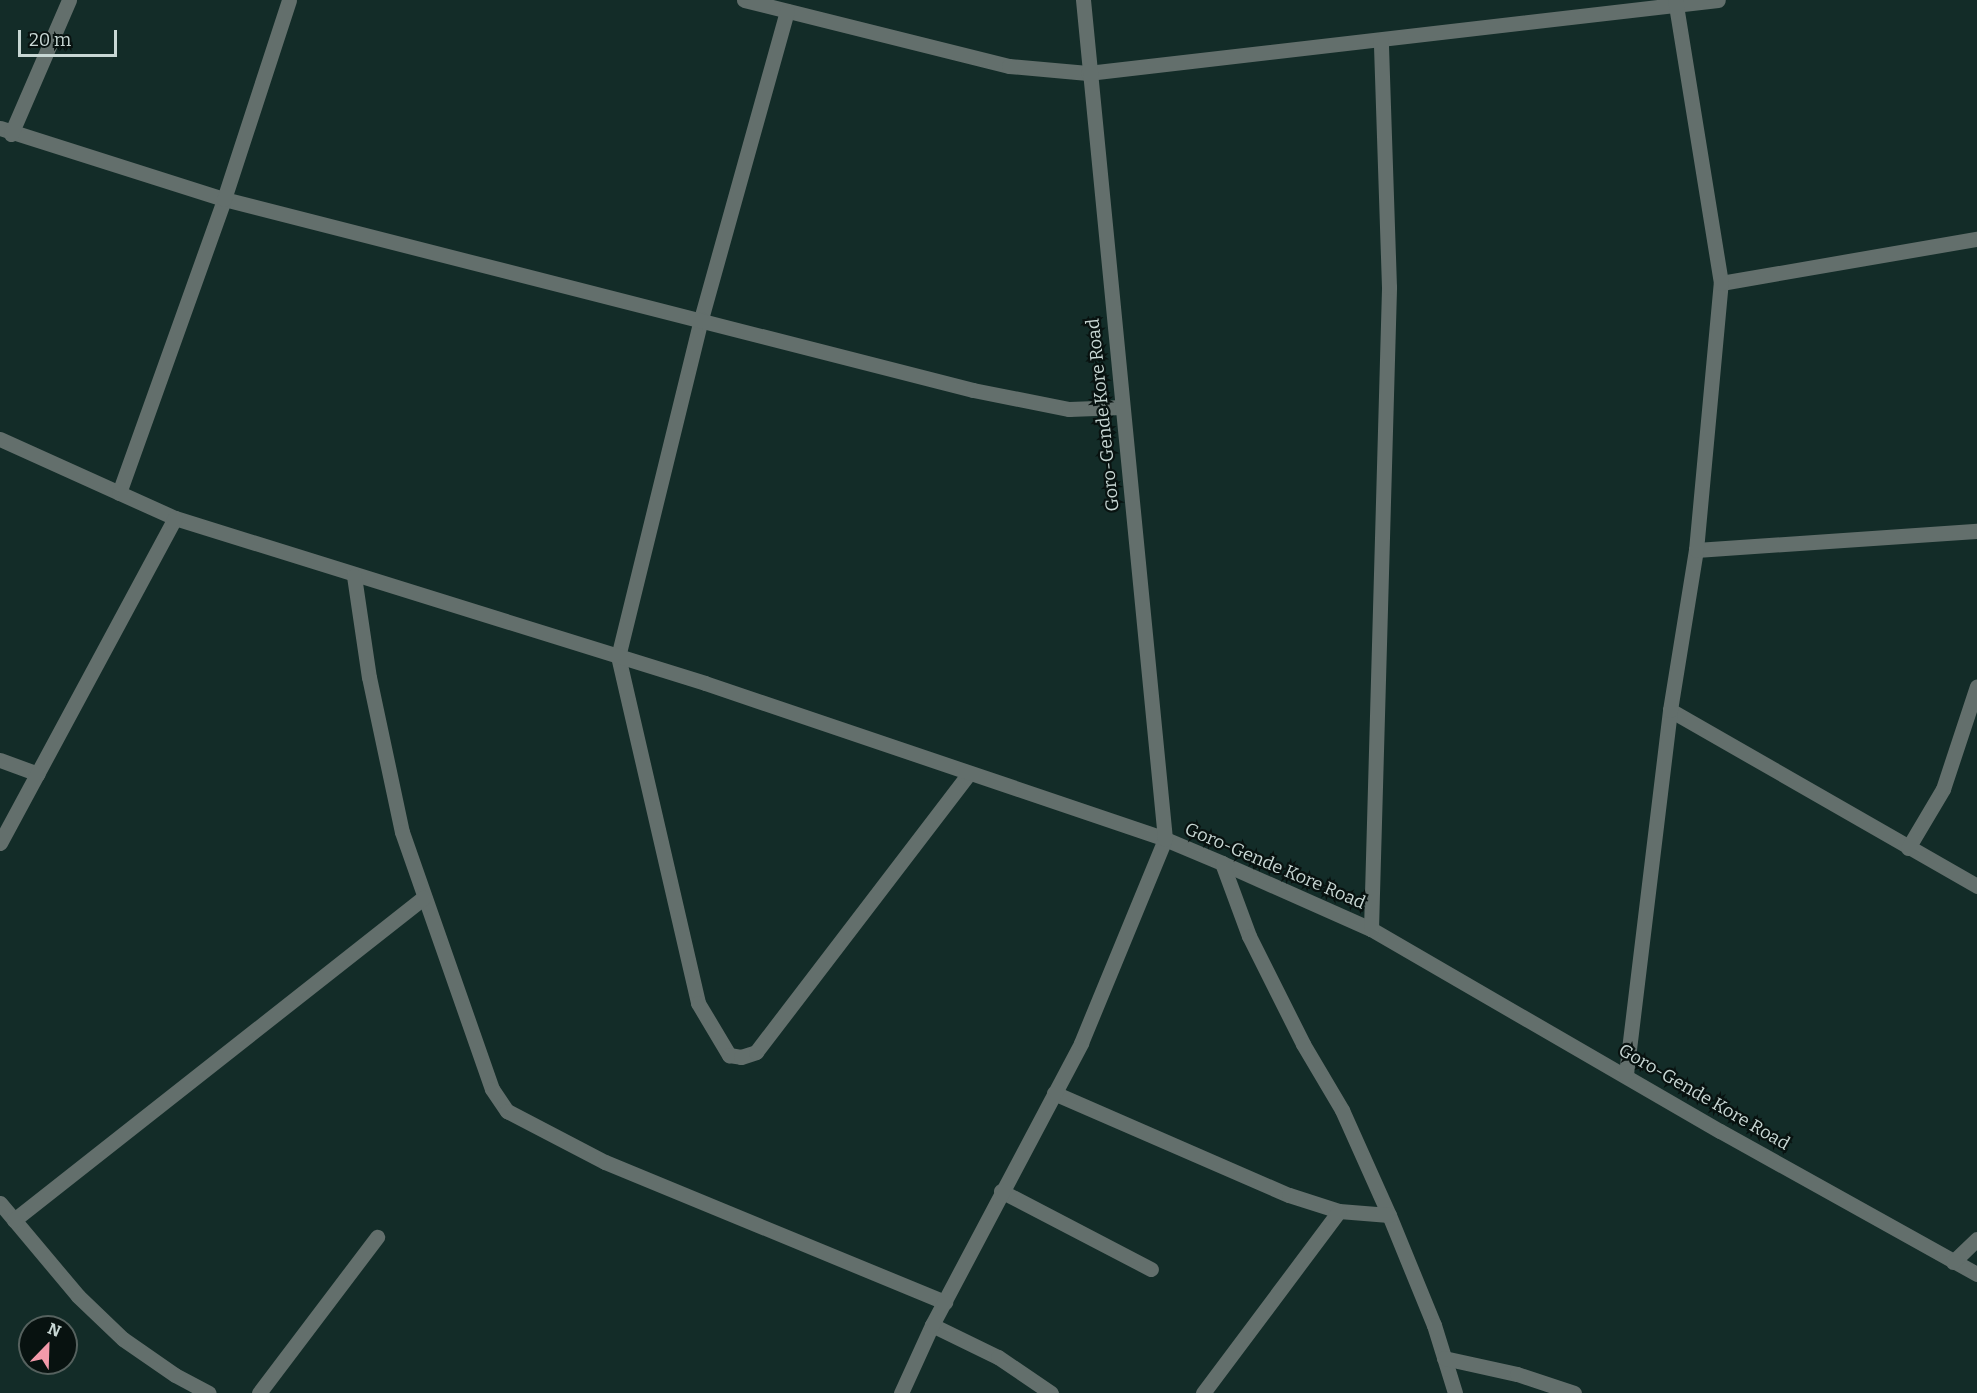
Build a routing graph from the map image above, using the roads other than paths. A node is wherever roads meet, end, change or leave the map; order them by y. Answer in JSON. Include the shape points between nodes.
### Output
{"nodes":[{"id":1,"x":69,"y":0,"type":"edge"},
{"id":2,"x":289,"y":0,"type":"edge"},
{"id":3,"x":744,"y":0,"type":"edge"},
{"id":4,"x":1083,"y":0,"type":"edge"},
{"id":5,"x":1718,"y":0,"type":"edge"},
{"id":6,"x":1675,"y":2,"type":"edge"},
{"id":7,"x":787,"y":10,"type":"junction"},
{"id":8,"x":1381,"y":40,"type":"junction"},
{"id":9,"x":1088,"y":73,"type":"junction"},
{"id":10,"x":5,"y":131,"type":"edge"},
{"id":11,"x":224,"y":199,"type":"junction"},
{"id":12,"x":1977,"y":239,"type":"edge"},
{"id":13,"x":1721,"y":283,"type":"junction"},
{"id":14,"x":701,"y":319,"type":"junction"},
{"id":15,"x":1122,"y":407,"type":"junction"},
{"id":16,"x":0,"y":439,"type":"edge"},
{"id":17,"x":119,"y":493,"type":"junction"},
{"id":18,"x":175,"y":518,"type":"junction"},
{"id":19,"x":1977,"y":531,"type":"edge"},
{"id":20,"x":1696,"y":550,"type":"junction"},
{"id":21,"x":354,"y":576,"type":"junction"},
{"id":22,"x":618,"y":656,"type":"junction"},
{"id":23,"x":1977,"y":686,"type":"edge"},
{"id":24,"x":1670,"y":710,"type":"junction"},
{"id":25,"x":0,"y":760,"type":"edge"},
{"id":26,"x":38,"y":774,"type":"junction"},
{"id":27,"x":969,"y":774,"type":"junction"},
{"id":28,"x":1164,"y":839,"type":"junction"},
{"id":29,"x":0,"y":843,"type":"edge"},
{"id":30,"x":1908,"y":848,"type":"junction"},
{"id":31,"x":1222,"y":863,"type":"junction"},
{"id":32,"x":1977,"y":886,"type":"edge"},
{"id":33,"x":423,"y":898,"type":"junction"},
{"id":34,"x":1371,"y":928,"type":"junction"},
{"id":35,"x":1626,"y":1074,"type":"junction"},
{"id":36,"x":1054,"y":1093,"type":"junction"},
{"id":37,"x":1001,"y":1191,"type":"junction"},
{"id":38,"x":0,"y":1203,"type":"edge"},
{"id":39,"x":1339,"y":1211,"type":"junction"},
{"id":40,"x":1389,"y":1215,"type":"junction"},
{"id":41,"x":14,"y":1220,"type":"junction"},
{"id":42,"x":377,"y":1238,"type":"dead end"},
{"id":43,"x":1977,"y":1239,"type":"edge"},
{"id":44,"x":1953,"y":1262,"type":"junction"},
{"id":45,"x":1151,"y":1269,"type":"dead end"},
{"id":46,"x":1977,"y":1274,"type":"edge"},
{"id":47,"x":945,"y":1302,"type":"junction"},
{"id":48,"x":932,"y":1325,"type":"junction"},
{"id":49,"x":1444,"y":1358,"type":"junction"},
{"id":50,"x":209,"y":1393,"type":"edge"},
{"id":51,"x":259,"y":1393,"type":"edge"},
{"id":52,"x":901,"y":1393,"type":"edge"},
{"id":53,"x":1051,"y":1393,"type":"edge"},
{"id":54,"x":1203,"y":1393,"type":"edge"},
{"id":55,"x":1455,"y":1393,"type":"edge"},
{"id":56,"x":1574,"y":1393,"type":"edge"}],
"edges":[{"from":1,"to":10,"type":"street"},
{"from":2,"to":11,"type":"street"},
{"from":3,"to":7,"type":"street"},
{"from":4,"to":9,"type":"street","name":"Goro-Gende Kore Road"},
{"from":5,"to":6,"type":"street"},
{"from":6,"to":8,"type":"street"},
{"from":6,"to":13,"type":"street"},
{"from":7,"to":9,"type":"street","via":[[1009,66]]},
{"from":7,"to":14,"type":"street"},
{"from":8,"to":9,"type":"street"},
{"from":8,"to":34,"type":"street","via":[[1389,287]]},
{"from":9,"to":15,"type":"street","name":"Goro-Gende Kore Road"},
{"from":10,"to":11,"type":"street"},
{"from":11,"to":14,"type":"street","via":[[455,261]]},
{"from":11,"to":17,"type":"street"},
{"from":12,"to":13,"type":"street"},
{"from":13,"to":20,"type":"street"},
{"from":14,"to":15,"type":"street","via":[[1035,404],[1070,409]]},
{"from":14,"to":22,"type":"street"},
{"from":15,"to":28,"type":"street","name":"Goro-Gende Kore Road"},
{"from":16,"to":17,"type":"street"},
{"from":17,"to":18,"type":"street"},
{"from":18,"to":21,"type":"street"},
{"from":18,"to":26,"type":"street"},
{"from":19,"to":20,"type":"street"},
{"from":20,"to":24,"type":"street"},
{"from":21,"to":22,"type":"street"},
{"from":21,"to":33,"type":"street","via":[[369,677],[400,820]]},
{"from":22,"to":27,"type":"street"},
{"from":22,"to":27,"type":"street","via":[[698,1002],[729,1055],[756,1053]]},
{"from":23,"to":30,"type":"street","via":[[1943,789]]},
{"from":24,"to":30,"type":"street"},
{"from":24,"to":35,"type":"street"},
{"from":25,"to":26,"type":"street"},
{"from":26,"to":29,"type":"street"},
{"from":27,"to":28,"type":"street"},
{"from":28,"to":31,"type":"street","name":"Goro-Gende Kore Road"},
{"from":28,"to":36,"type":"street","via":[[1081,1042]]},
{"from":30,"to":32,"type":"street"},
{"from":31,"to":34,"type":"street","name":"Goro-Gende Kore Road"},
{"from":31,"to":40,"type":"street","via":[[1250,936],[1303,1044],[1342,1110]]},
{"from":33,"to":41,"type":"street"},
{"from":33,"to":47,"type":"street","via":[[492,1089],[507,1111],[605,1162]]},
{"from":34,"to":35,"type":"street","name":"Goro-Gende Kore Road"},
{"from":35,"to":44,"type":"street","name":"Goro-Gende Kore Road"},
{"from":36,"to":37,"type":"street"},
{"from":36,"to":39,"type":"street","via":[[1289,1195]]},
{"from":37,"to":45,"type":"street"},
{"from":37,"to":47,"type":"street"},
{"from":38,"to":41,"type":"street"},
{"from":39,"to":40,"type":"street"},
{"from":39,"to":54,"type":"street"},
{"from":40,"to":49,"type":"street"},
{"from":41,"to":50,"type":"street","via":[[78,1296],[123,1339]]},
{"from":42,"to":51,"type":"street"},
{"from":43,"to":44,"type":"street"},
{"from":44,"to":46,"type":"street","name":"Goro-Gende Kore Road"},
{"from":47,"to":48,"type":"street"},
{"from":48,"to":52,"type":"street"},
{"from":48,"to":53,"type":"street","via":[[998,1357]]},
{"from":49,"to":55,"type":"street"},
{"from":49,"to":56,"type":"street","via":[[1517,1374]]}]}
